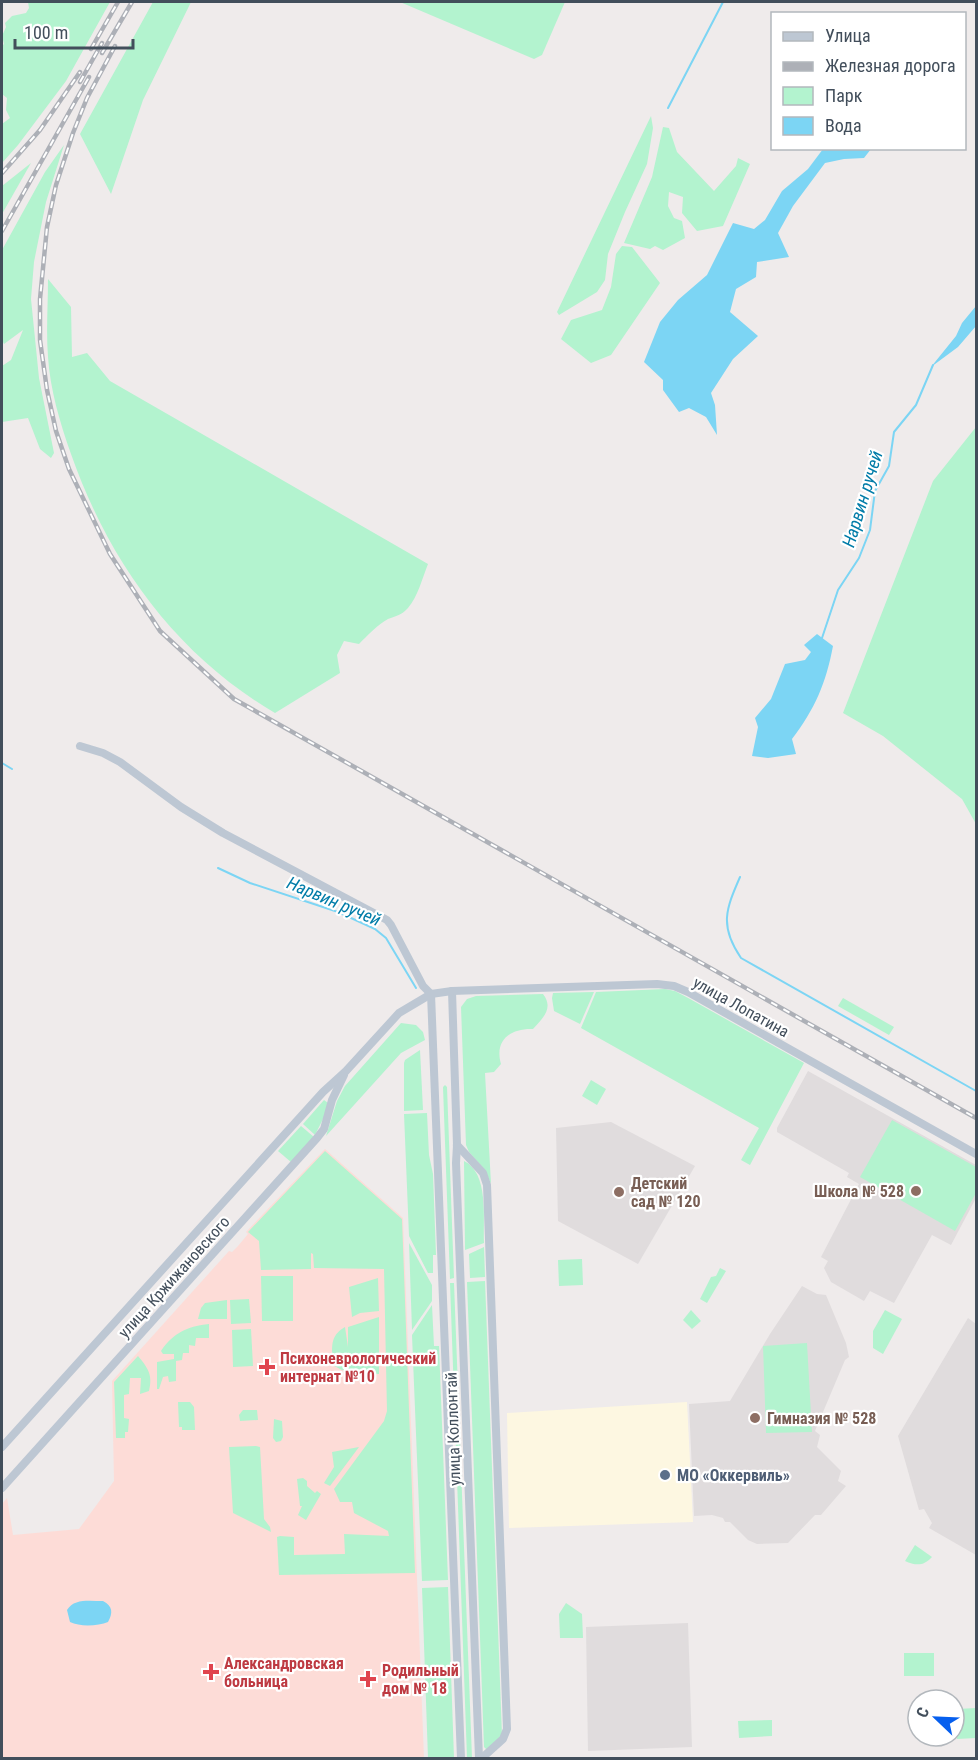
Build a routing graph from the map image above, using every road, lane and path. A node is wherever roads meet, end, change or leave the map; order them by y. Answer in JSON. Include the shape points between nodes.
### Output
{"nodes":[{"id":1,"x":80,"y":746,"type":"dead end"},
{"id":2,"x":452,"y":991,"type":"junction"},
{"id":3,"x":431,"y":994,"type":"junction"},
{"id":4,"x":346,"y":1071,"type":"junction"},
{"id":5,"x":323,"y":1092,"type":"junction"},
{"id":6,"x":332,"y":1100,"type":"junction"},
{"id":7,"x":457,"y":1145,"type":"junction"},
{"id":8,"x":976,"y":1154,"type":"edge"},
{"id":9,"x":2,"y":1447,"type":"edge"},
{"id":10,"x":2,"y":1488,"type":"edge"},
{"id":11,"x":461,"y":1758,"type":"edge"},
{"id":12,"x":480,"y":1758,"type":"edge"}],
"edges":[{"from":1,"to":3,"type":"street","via":[[120,762],[223,833],[387,920]]},
{"from":2,"to":3,"type":"street","name":"улица Лопатина"},
{"from":2,"to":7,"type":"street","name":"улица Коллонтай"},
{"from":2,"to":8,"type":"street","name":"улица Лопатина","via":[[674,986]]},
{"from":3,"to":4,"type":"street","name":"улица Кржижановского","via":[[399,1013]]},
{"from":3,"to":11,"type":"street","name":"улица Коллонтай"},
{"from":4,"to":5,"type":"street","name":"улица Кржижановского"},
{"from":4,"to":6,"type":"street","name":"улица Кржижановского"},
{"from":5,"to":6,"type":"street"},
{"from":5,"to":9,"type":"street","name":"улица Кржижановского"},
{"from":6,"to":10,"type":"street","name":"улица Кржижановского","via":[[324,1129],[317,1138]]},
{"from":7,"to":12,"type":"street","name":"улица Коллонтай"},
{"from":7,"to":12,"type":"street","via":[[485,1178],[492,1306],[507,1729],[503,1739]]}]}
